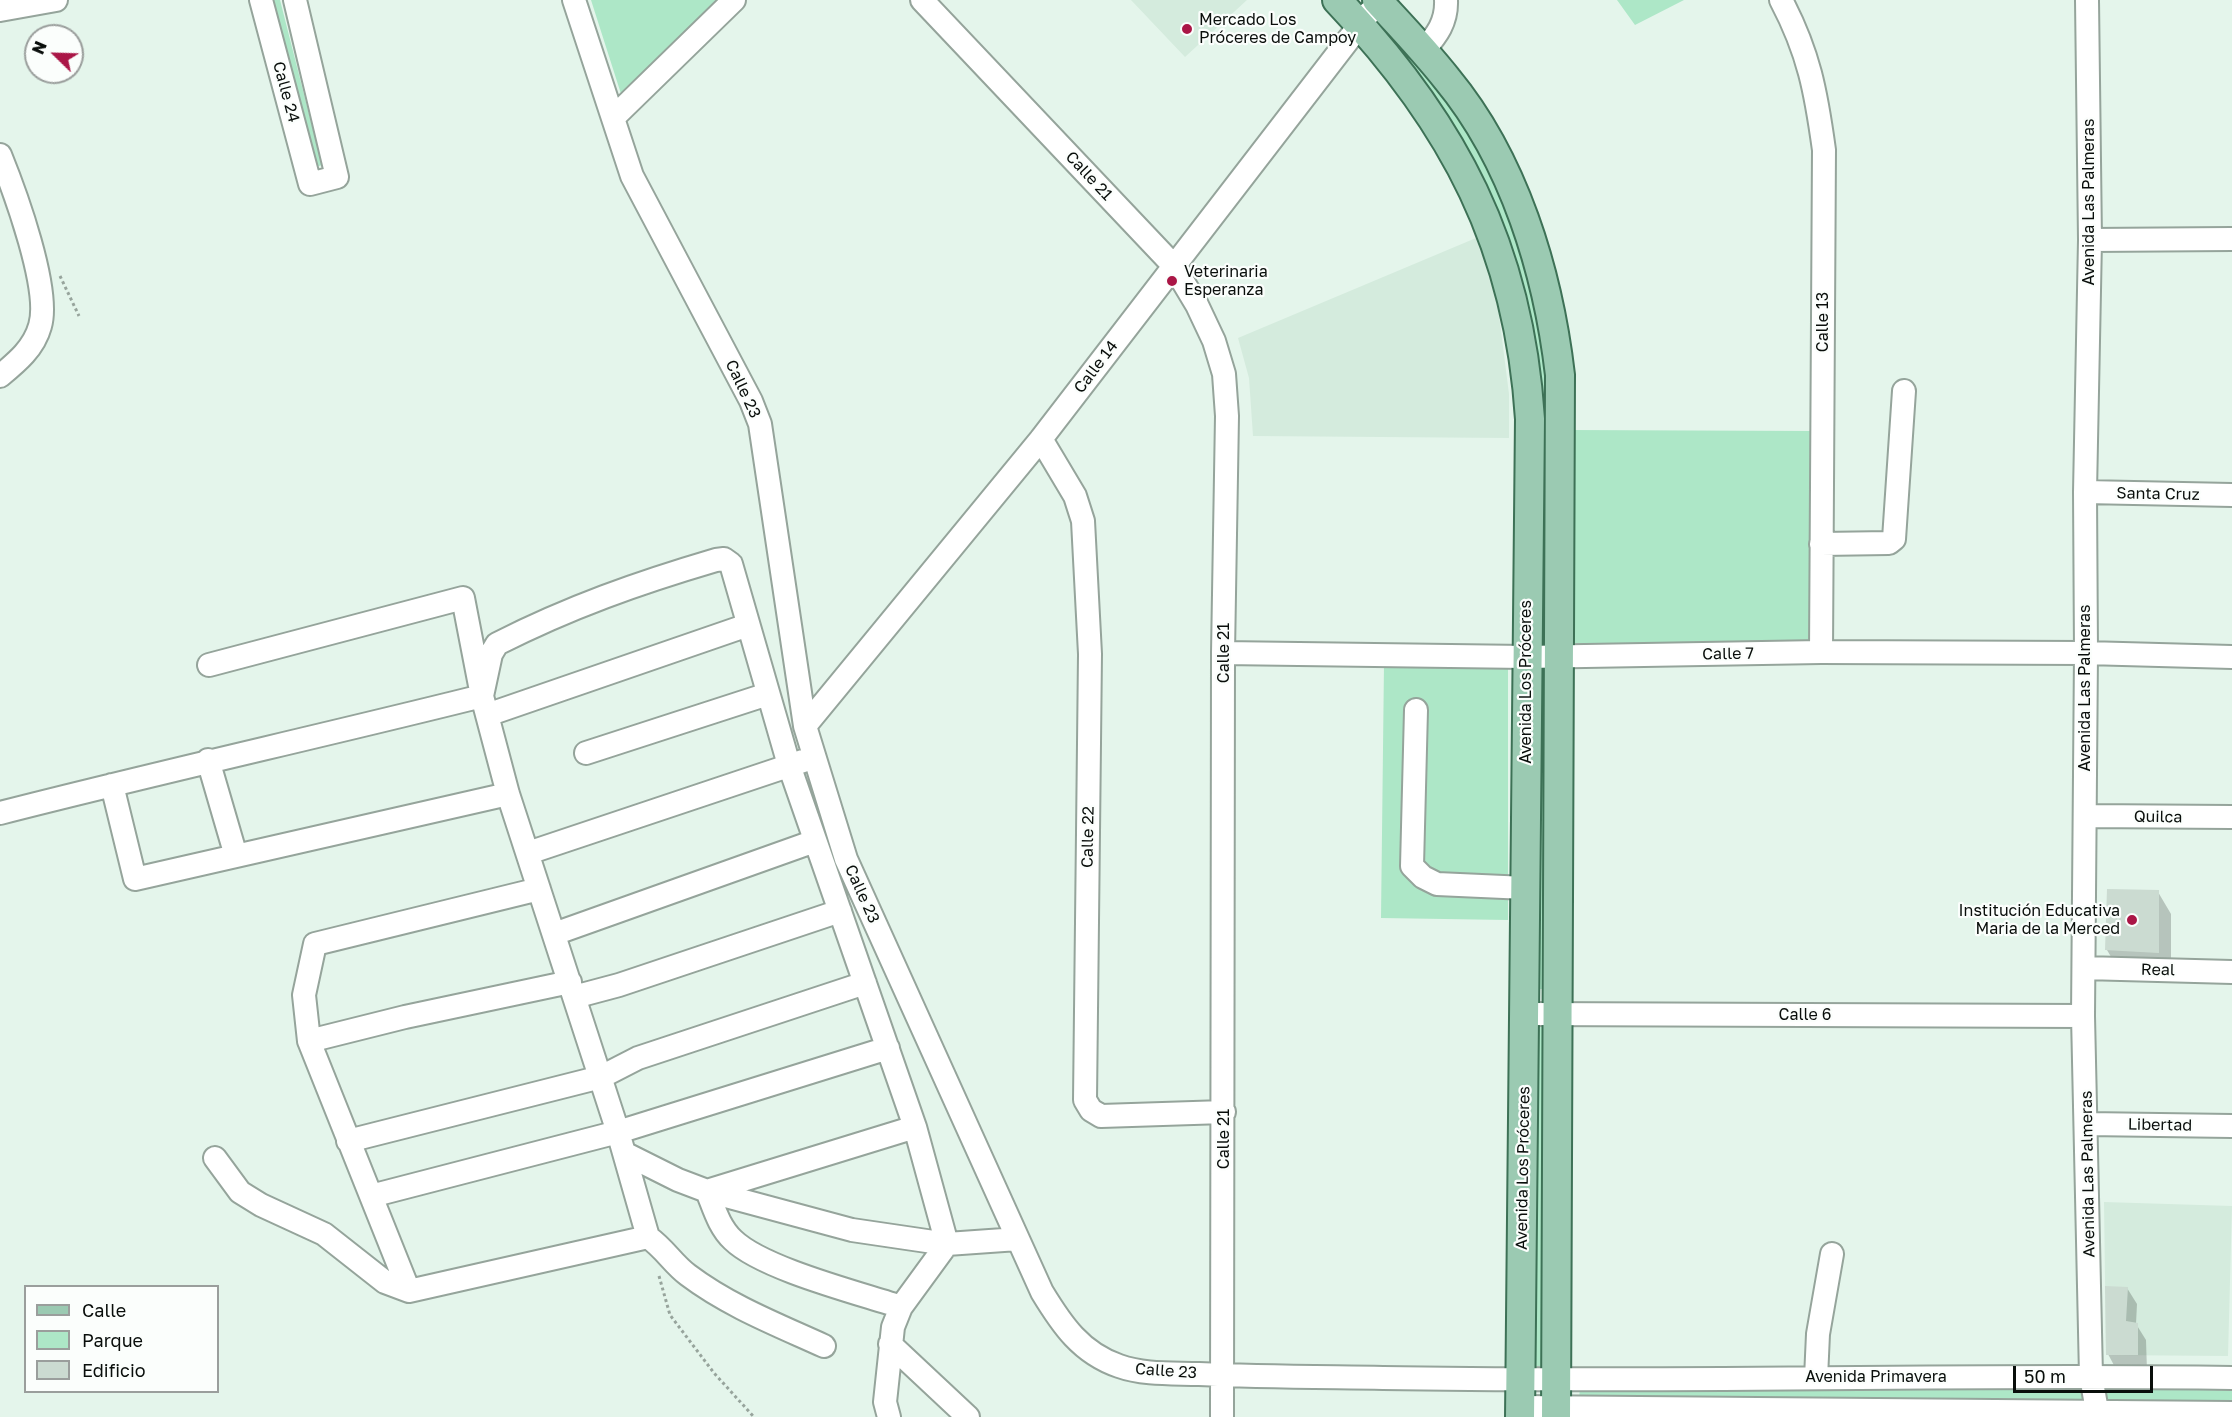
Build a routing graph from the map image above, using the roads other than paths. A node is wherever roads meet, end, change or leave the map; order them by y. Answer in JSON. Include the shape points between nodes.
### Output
{"nodes":[{"id":1,"x":56,"y":0,"type":"edge"},
{"id":2,"x":261,"y":0,"type":"edge"},
{"id":3,"x":295,"y":0,"type":"edge"},
{"id":4,"x":574,"y":0,"type":"edge"},
{"id":5,"x":734,"y":0,"type":"edge"},
{"id":6,"x":922,"y":0,"type":"edge"},
{"id":7,"x":1337,"y":0,"type":"edge"},
{"id":8,"x":1378,"y":0,"type":"edge"},
{"id":9,"x":1446,"y":0,"type":"edge"},
{"id":10,"x":1781,"y":0,"type":"edge"},
{"id":11,"x":2087,"y":0,"type":"edge"},
{"id":12,"x":0,"y":10,"type":"edge"},
{"id":13,"x":1360,"y":24,"type":"junction"},
{"id":14,"x":1423,"y":51,"type":"junction"},
{"id":15,"x":614,"y":117,"type":"junction"},
{"id":16,"x":0,"y":155,"type":"edge"},
{"id":17,"x":2232,"y":239,"type":"edge"},
{"id":18,"x":2090,"y":240,"type":"junction"},
{"id":19,"x":1173,"y":265,"type":"junction"},
{"id":20,"x":0,"y":376,"type":"edge"},
{"id":21,"x":1904,"y":391,"type":"dead end"},
{"id":22,"x":1041,"y":439,"type":"junction"},
{"id":23,"x":2085,"y":492,"type":"junction"},
{"id":24,"x":2232,"y":495,"type":"edge"},
{"id":25,"x":1821,"y":544,"type":"junction"},
{"id":26,"x":748,"y":625,"type":"junction"},
{"id":27,"x":1821,"y":652,"type":"junction"},
{"id":28,"x":1224,"y":653,"type":"junction"},
{"id":29,"x":2086,"y":653,"type":"junction"},
{"id":30,"x":1526,"y":657,"type":"junction"},
{"id":31,"x":1558,"y":657,"type":"junction"},
{"id":32,"x":2232,"y":657,"type":"edge"},
{"id":33,"x":209,"y":665,"type":"dead end"},
{"id":34,"x":768,"y":694,"type":"junction"},
{"id":35,"x":485,"y":705,"type":"junction"},
{"id":36,"x":1416,"y":710,"type":"dead end"},
{"id":37,"x":805,"y":726,"type":"junction"},
{"id":38,"x":586,"y":753,"type":"dead end"},
{"id":39,"x":813,"y":757,"type":"junction"},
{"id":40,"x":208,"y":760,"type":"junction"},
{"id":41,"x":789,"y":765,"type":"junction"},
{"id":42,"x":112,"y":785,"type":"junction"},
{"id":43,"x":508,"y":794,"type":"junction"},
{"id":44,"x":0,"y":813,"type":"edge"},
{"id":45,"x":2085,"y":816,"type":"junction"},
{"id":46,"x":2232,"y":818,"type":"edge"},
{"id":47,"x":815,"y":841,"type":"junction"},
{"id":48,"x":528,"y":853,"type":"junction"},
{"id":49,"x":236,"y":856,"type":"junction"},
{"id":50,"x":1526,"y":888,"type":"junction"},
{"id":51,"x":539,"y":889,"type":"junction"},
{"id":52,"x":840,"y":911,"type":"junction"},
{"id":53,"x":554,"y":934,"type":"junction"},
{"id":54,"x":2084,"y":968,"type":"junction"},
{"id":55,"x":2232,"y":972,"type":"edge"},
{"id":56,"x":865,"y":983,"type":"junction"},
{"id":57,"x":572,"y":989,"type":"junction"},
{"id":58,"x":1526,"y":1014,"type":"junction"},
{"id":59,"x":1558,"y":1014,"type":"junction"},
{"id":60,"x":2083,"y":1016,"type":"junction"},
{"id":61,"x":309,"y":1041,"type":"junction"},
{"id":62,"x":888,"y":1048,"type":"junction"},
{"id":63,"x":601,"y":1077,"type":"junction"},
{"id":64,"x":1224,"y":1112,"type":"junction"},
{"id":65,"x":2087,"y":1124,"type":"junction"},
{"id":66,"x":2232,"y":1126,"type":"edge"},
{"id":67,"x":915,"y":1127,"type":"junction"},
{"id":68,"x":348,"y":1141,"type":"junction"},
{"id":69,"x":621,"y":1142,"type":"junction"},
{"id":70,"x":215,"y":1158,"type":"dead end"},
{"id":71,"x":707,"y":1191,"type":"junction"},
{"id":72,"x":371,"y":1196,"type":"junction"},
{"id":73,"x":648,"y":1237,"type":"junction"},
{"id":74,"x":1018,"y":1239,"type":"junction"},
{"id":75,"x":946,"y":1244,"type":"junction"},
{"id":76,"x":1832,"y":1254,"type":"dead end"},
{"id":77,"x":409,"y":1291,"type":"junction"},
{"id":78,"x":901,"y":1307,"type":"junction"},
{"id":79,"x":890,"y":1344,"type":"junction"},
{"id":80,"x":824,"y":1346,"type":"dead end"},
{"id":81,"x":1222,"y":1375,"type":"junction"},
{"id":82,"x":2091,"y":1376,"type":"junction"},
{"id":83,"x":1557,"y":1378,"type":"junction"},
{"id":84,"x":1816,"y":1378,"type":"junction"},
{"id":85,"x":2232,"y":1378,"type":"edge"},
{"id":86,"x":1520,"y":1401,"type":"edge"},
{"id":87,"x":1556,"y":1412,"type":"edge"},
{"id":88,"x":2232,"y":1413,"type":"edge"},
{"id":89,"x":1816,"y":1414,"type":"edge"},
{"id":90,"x":2098,"y":1415,"type":"edge"},
{"id":91,"x":889,"y":1417,"type":"edge"},
{"id":92,"x":968,"y":1417,"type":"edge"},
{"id":93,"x":1222,"y":1417,"type":"edge"}],
"edges":[{"from":1,"to":12,"type":"street"},
{"from":2,"to":3,"type":"street","name":"Calle 24","via":[[310,184],[338,177]]},
{"from":4,"to":15,"type":"street","name":"Calle 23"},
{"from":5,"to":15,"type":"street"},
{"from":6,"to":19,"type":"street","name":"Calle 21"},
{"from":7,"to":13,"type":"main road","name":"Avenida Los Próceres"},
{"from":8,"to":13,"type":"street","name":"Calle 14"},
{"from":8,"to":14,"type":"main road","name":"Avenida Los Próceres"},
{"from":9,"to":14,"type":"street","via":[[1447,14],[1440,30]]},
{"from":10,"to":25,"type":"street","name":"Calle 13","via":[[1807,55],[1824,150]]},
{"from":11,"to":18,"type":"street","name":"Avenida Las Palmeras"},
{"from":13,"to":19,"type":"street","name":"Calle 14"},
{"from":13,"to":30,"type":"main road","name":"Avenida Los Próceres","via":[[1451,146],[1495,237],[1520,328],[1530,419]]},
{"from":14,"to":31,"type":"main road","name":"Avenida Los Próceres","via":[[1449,80],[1502,167],[1538,260],[1552,318],[1560,375]]},
{"from":15,"to":37,"type":"street","name":"Calle 23","via":[[632,176],[760,424]]},
{"from":16,"to":20,"type":"street","via":[[32,246],[42,310],[36,338]]},
{"from":17,"to":18,"type":"street"},
{"from":18,"to":23,"type":"street","name":"Avenida Las Palmeras"},
{"from":19,"to":22,"type":"street","name":"Calle 14"},
{"from":19,"to":28,"type":"street","name":"Calle 21","via":[[1197,305],[1224,374],[1227,416]]},
{"from":21,"to":25,"type":"street","via":[[1894,539],[1890,543]]},
{"from":22,"to":37,"type":"street","name":"Calle 14"},
{"from":22,"to":64,"type":"street","name":"Calle 22","via":[[1075,496],[1083,521],[1090,654],[1085,1100],[1101,1116]]},
{"from":23,"to":24,"type":"street","name":"Santa Cruz"},
{"from":23,"to":29,"type":"street","name":"Avenida Las Palmeras"},
{"from":25,"to":27,"type":"street","name":"Calle 13"},
{"from":26,"to":34,"type":"street"},
{"from":26,"to":35,"type":"street"},
{"from":26,"to":35,"type":"street","via":[[730,564],[724,559],[716,560],[624,588],[559,613],[497,644],[491,654]]},
{"from":27,"to":29,"type":"street","name":"Calle 7"},
{"from":27,"to":31,"type":"street","name":"Calle 7"},
{"from":28,"to":30,"type":"street","name":"Calle 7"},
{"from":28,"to":64,"type":"street","name":"Calle 21"},
{"from":29,"to":32,"type":"street","name":"Calle 7"},
{"from":29,"to":45,"type":"street","name":"Avenida Las Palmeras"},
{"from":30,"to":31,"type":"street","name":"Calle 7"},
{"from":30,"to":50,"type":"main road","name":"Avenida Los Próceres"},
{"from":31,"to":59,"type":"main road","name":"Avenida Los Próceres"},
{"from":33,"to":35,"type":"street","via":[[463,598]]},
{"from":34,"to":38,"type":"street"},
{"from":34,"to":41,"type":"street"},
{"from":35,"to":40,"type":"street"},
{"from":35,"to":43,"type":"street"},
{"from":36,"to":50,"type":"street","via":[[1412,866],[1423,878],[1437,884]]},
{"from":37,"to":39,"type":"street","name":"Calle 23"},
{"from":39,"to":41,"type":"street"},
{"from":39,"to":74,"type":"street","name":"Calle 23","via":[[846,859]]},
{"from":40,"to":42,"type":"street"},
{"from":40,"to":49,"type":"street"},
{"from":41,"to":47,"type":"street"},
{"from":41,"to":48,"type":"street"},
{"from":42,"to":44,"type":"street"},
{"from":42,"to":49,"type":"street","via":[[135,879]]},
{"from":43,"to":48,"type":"street"},
{"from":43,"to":49,"type":"street"},
{"from":45,"to":46,"type":"street","name":"Quilca"},
{"from":45,"to":54,"type":"street","name":"Avenida Las Palmeras"},
{"from":47,"to":52,"type":"street"},
{"from":47,"to":53,"type":"street"},
{"from":48,"to":51,"type":"street"},
{"from":50,"to":58,"type":"main road","name":"Avenida Los Próceres"},
{"from":51,"to":53,"type":"street"},
{"from":51,"to":61,"type":"street","via":[[315,944],[304,995]]},
{"from":52,"to":56,"type":"street"},
{"from":52,"to":57,"type":"street","via":[[619,986]]},
{"from":53,"to":57,"type":"street"},
{"from":54,"to":55,"type":"street","name":"Real"},
{"from":54,"to":60,"type":"street","name":"Avenida Las Palmeras"},
{"from":56,"to":62,"type":"street"},
{"from":56,"to":63,"type":"street","via":[[638,1058]]},
{"from":57,"to":61,"type":"street","via":[[405,1017]]},
{"from":57,"to":63,"type":"street"},
{"from":58,"to":59,"type":"street","name":"Calle 6"},
{"from":58,"to":86,"type":"main road","name":"Avenida Los Próceres"},
{"from":59,"to":60,"type":"street","name":"Calle 6"},
{"from":59,"to":83,"type":"main road","name":"Avenida Los Próceres"},
{"from":60,"to":65,"type":"street","name":"Avenida Las Palmeras"},
{"from":61,"to":68,"type":"street"},
{"from":62,"to":67,"type":"street"},
{"from":62,"to":69,"type":"street"},
{"from":63,"to":68,"type":"street"},
{"from":63,"to":69,"type":"street"},
{"from":64,"to":81,"type":"street","name":"Calle 21"},
{"from":65,"to":66,"type":"street","name":"Libertad"},
{"from":65,"to":82,"type":"street","name":"Avenida Las Palmeras"},
{"from":67,"to":71,"type":"street"},
{"from":67,"to":75,"type":"street"},
{"from":68,"to":72,"type":"street"},
{"from":69,"to":71,"type":"street"},
{"from":69,"to":72,"type":"street"},
{"from":69,"to":73,"type":"street"},
{"from":70,"to":77,"type":"street","via":[[240,1192],[324,1234],[385,1282]]},
{"from":71,"to":75,"type":"street","via":[[852,1230]]},
{"from":71,"to":78,"type":"street","via":[[718,1221],[733,1241],[760,1258]]},
{"from":72,"to":77,"type":"street"},
{"from":73,"to":77,"type":"street"},
{"from":73,"to":80,"type":"street","via":[[664,1247],[696,1281],[744,1310]]},
{"from":74,"to":75,"type":"street"},
{"from":74,"to":81,"type":"street","name":"Calle 23","via":[[1062,1325],[1099,1357],[1120,1367],[1143,1371]]},
{"from":75,"to":78,"type":"street"},
{"from":76,"to":84,"type":"street","via":[[1818,1334]]},
{"from":78,"to":79,"type":"street"},
{"from":79,"to":91,"type":"street","via":[[885,1402]]},
{"from":79,"to":92,"type":"street"},
{"from":81,"to":86,"type":"street","name":"Calle 23"},
{"from":81,"to":93,"type":"street","name":"Calle 21"},
{"from":82,"to":84,"type":"street","name":"Avenida Primavera"},
{"from":82,"to":85,"type":"street","name":"Avenida Primavera"},
{"from":82,"to":90,"type":"street"},
{"from":83,"to":84,"type":"street","name":"Avenida Primavera"},
{"from":83,"to":86,"type":"street","name":"Avenida Primavera"},
{"from":83,"to":87,"type":"main road","name":"Avenida Los Próceres"},
{"from":86,"to":87,"type":"street","name":"Avenida Primavera"},
{"from":87,"to":89,"type":"street","name":"Avenida Primavera"},
{"from":88,"to":90,"type":"street","name":"Avenida Primavera"},
{"from":89,"to":90,"type":"street","name":"Avenida Primavera"}]}
